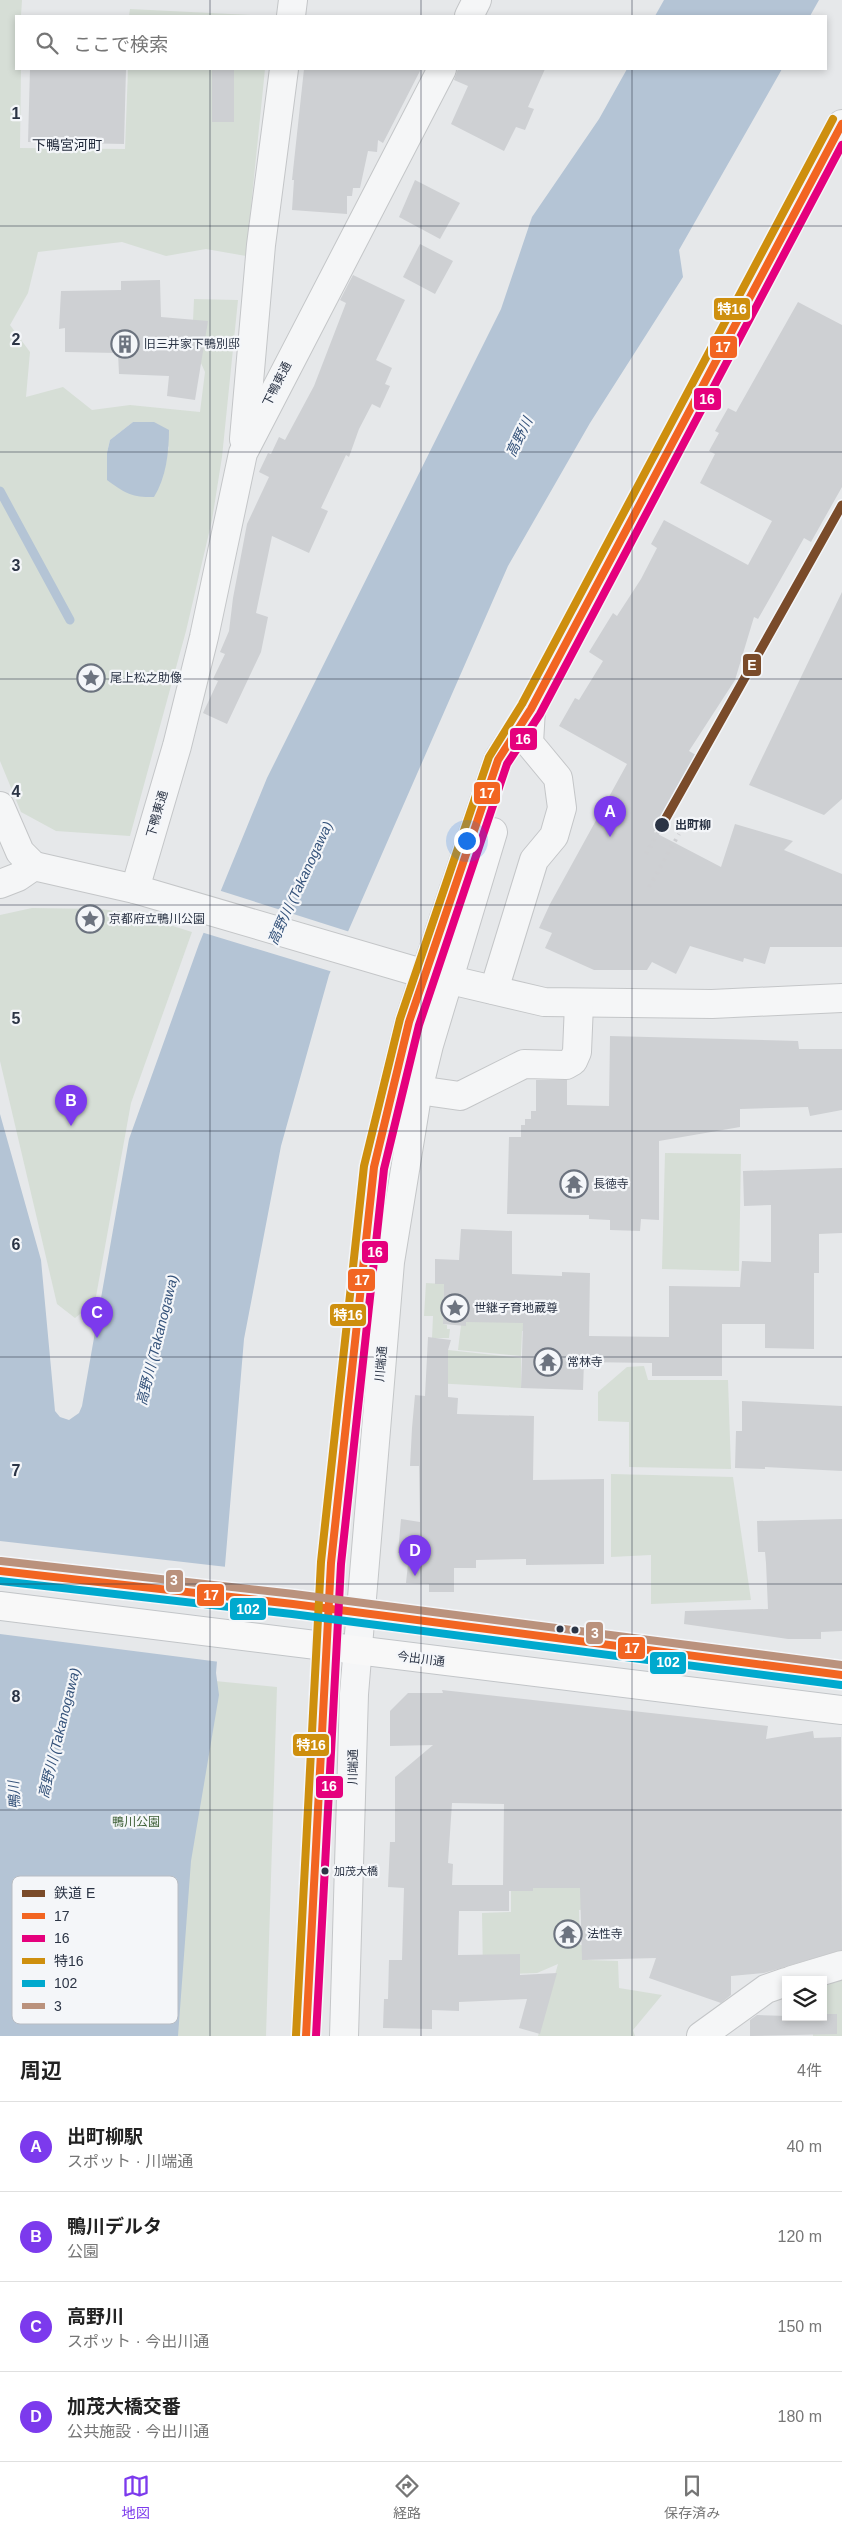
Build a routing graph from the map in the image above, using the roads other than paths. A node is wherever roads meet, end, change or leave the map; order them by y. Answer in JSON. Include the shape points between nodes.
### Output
{"nodes":[{"id":1,"x":293,"y":0,"type":"edge"},
{"id":2,"x":478,"y":0,"type":"edge"},
{"id":3,"x":291,"y":15,"type":"edge"},
{"id":4,"x":470,"y":15,"type":"edge"},
{"id":5,"x":284,"y":70,"type":"edge"},
{"id":6,"x":441,"y":70,"type":"edge"},
{"id":7,"x":842,"y":124,"type":"edge"},
{"id":8,"x":242,"y":453,"type":"junction"},
{"id":9,"x":531,"y":709,"type":"junction"},
{"id":10,"x":0,"y":806,"type":"edge"},
{"id":11,"x":34,"y":866,"type":"junction"},
{"id":12,"x":0,"y":884,"type":"edge"},
{"id":13,"x":147,"y":893,"type":"junction"},
{"id":14,"x":436,"y":976,"type":"junction"},
{"id":15,"x":494,"y":990,"type":"junction"},
{"id":16,"x":842,"y":998,"type":"edge"},
{"id":17,"x":578,"y":1004,"type":"junction"},
{"id":18,"x":418,"y":1090,"type":"junction"},
{"id":19,"x":0,"y":1571,"type":"edge"},
{"id":20,"x":0,"y":1606,"type":"edge"},
{"id":21,"x":328,"y":1609,"type":"junction"},
{"id":22,"x":361,"y":1613,"type":"junction"},
{"id":23,"x":326,"y":1647,"type":"junction"},
{"id":24,"x":358,"y":1651,"type":"junction"},
{"id":25,"x":842,"y":1675,"type":"edge"},
{"id":26,"x":842,"y":1710,"type":"edge"},
{"id":27,"x":842,"y":1965,"type":"edge"},
{"id":28,"x":805,"y":1976,"type":"edge"},
{"id":29,"x":782,"y":1983,"type":"edge"},
{"id":30,"x":306,"y":2036,"type":"edge"},
{"id":31,"x":344,"y":2036,"type":"edge"},
{"id":32,"x":701,"y":2036,"type":"edge"}],
"edges":[{"from":1,"to":3,"type":"street"},
{"from":2,"to":4,"type":"street"},
{"from":5,"to":8,"type":"street","via":[[261,245]]},
{"from":6,"to":8,"type":"street","name":"下鴨東通"},
{"from":7,"to":9,"type":"street","name":"川端通"},
{"from":8,"to":13,"type":"street","name":"下鴨東通"},
{"from":9,"to":14,"type":"street","name":"川端通"},
{"from":9,"to":15,"type":"street","via":[[529,743],[558,778],[562,808],[554,836],[534,860]]},
{"from":10,"to":11,"type":"street","via":[[20,852]]},
{"from":11,"to":12,"type":"street"},
{"from":11,"to":13,"type":"street"},
{"from":13,"to":14,"type":"street"},
{"from":14,"to":15,"type":"street"},
{"from":14,"to":18,"type":"street","name":"川端通"},
{"from":14,"to":21,"type":"street","name":"川端通","via":[[409,1022],[374,1167]]},
{"from":15,"to":17,"type":"street","via":[[544,1002]]},
{"from":16,"to":17,"type":"street","via":[[712,1004]]},
{"from":17,"to":18,"type":"street","via":[[577,1052],[570,1063],[524,1064],[460,1096]]},
{"from":18,"to":22,"type":"street","name":"川端通","via":[[390,1262]]},
{"from":19,"to":21,"type":"main road"},
{"from":20,"to":23,"type":"main road","name":"今出川通"},
{"from":21,"to":22,"type":"main road"},
{"from":21,"to":23,"type":"street","name":"川端通"},
{"from":22,"to":24,"type":"street","name":"川端通"},
{"from":22,"to":25,"type":"main road"},
{"from":23,"to":24,"type":"main road","name":"今出川通"},
{"from":23,"to":30,"type":"street","name":"川端通"},
{"from":24,"to":26,"type":"main road","name":"今出川通"},
{"from":24,"to":31,"type":"street","name":"川端通"},
{"from":27,"to":28,"type":"street"},
{"from":29,"to":32,"type":"street","via":[[766,1989]]}]}
